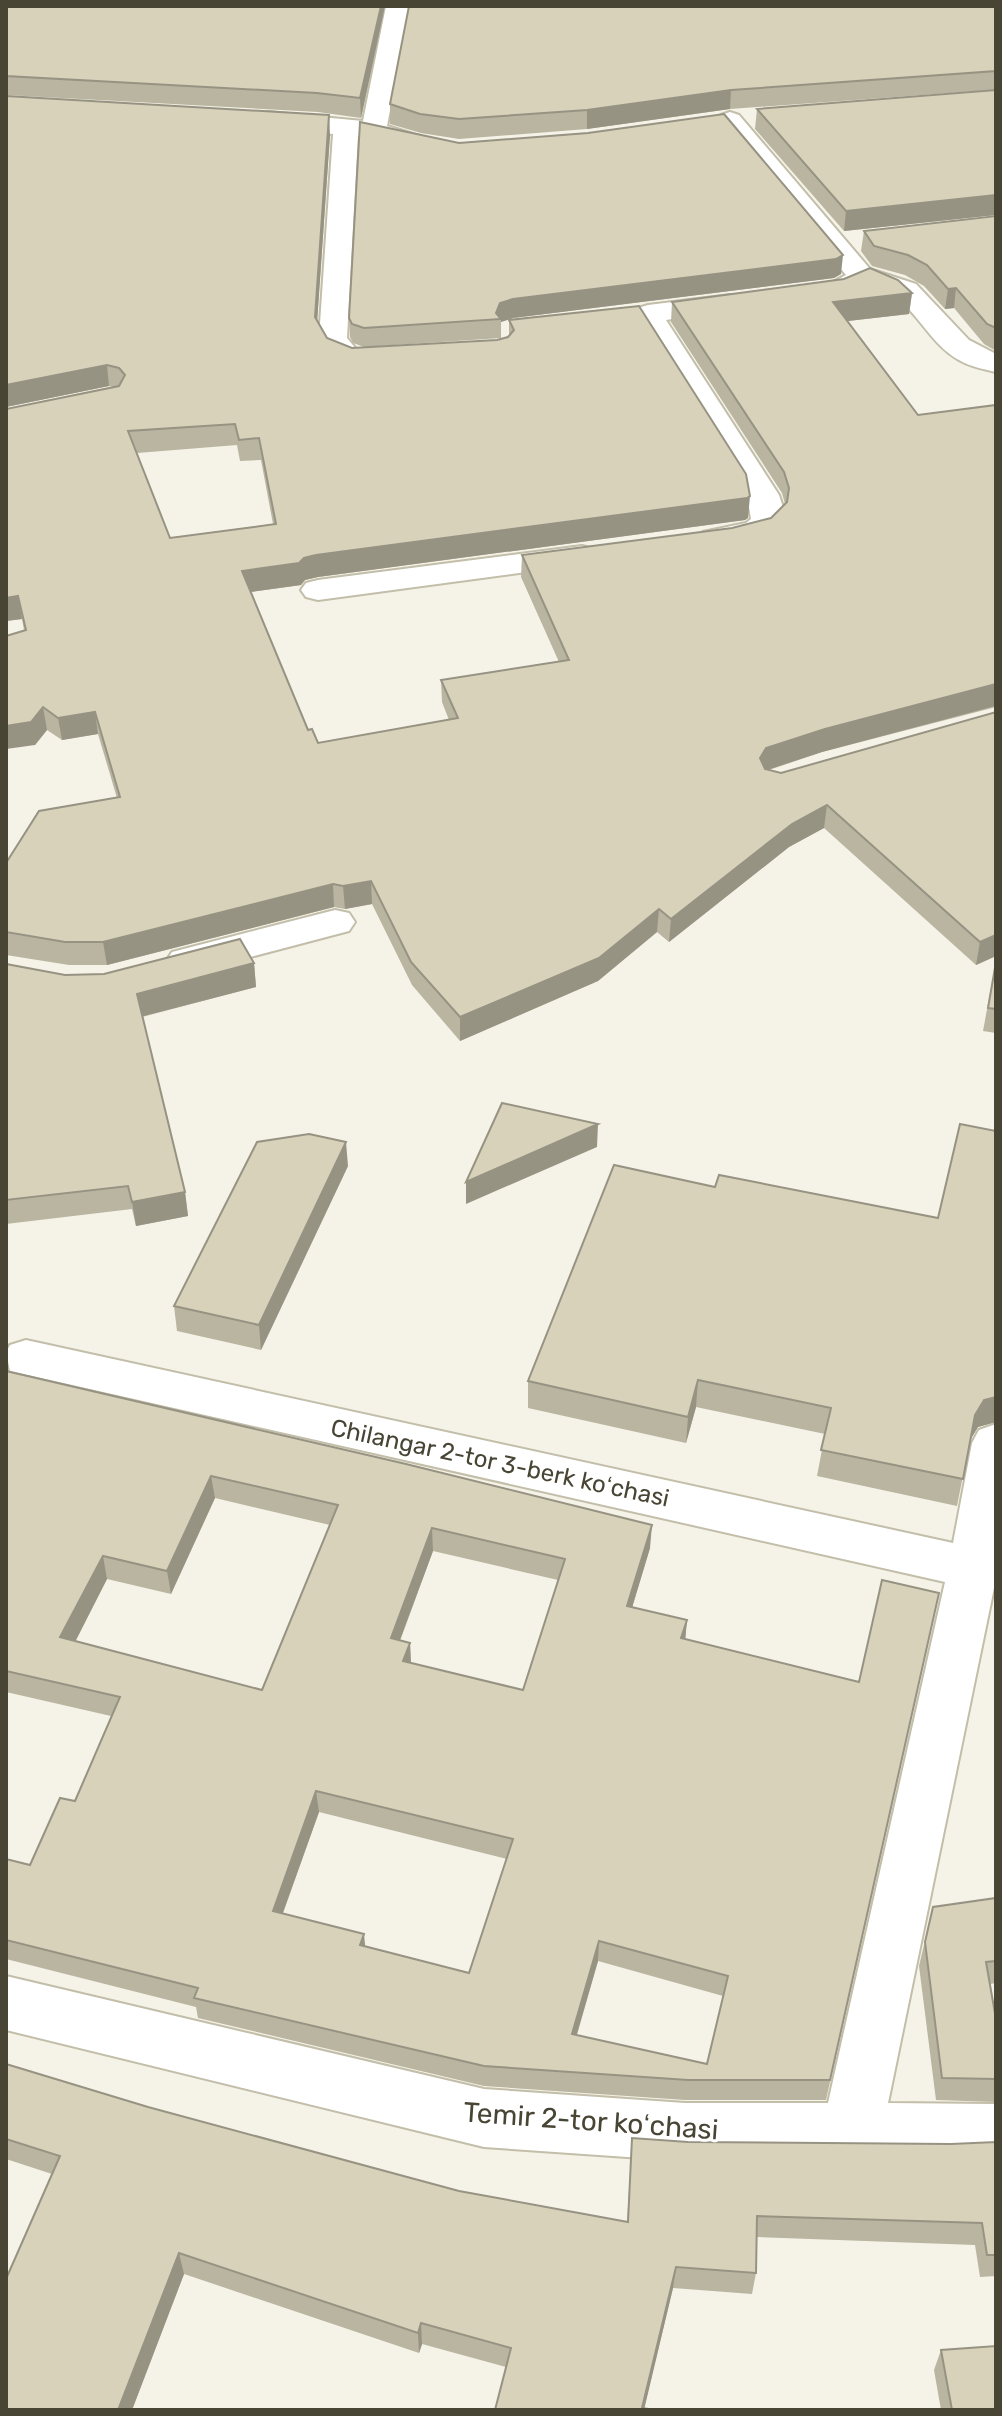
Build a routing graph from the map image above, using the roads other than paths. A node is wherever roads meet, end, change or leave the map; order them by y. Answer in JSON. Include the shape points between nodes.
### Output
{"nodes":[{"id":1,"x":398,"y":6,"type":"edge"},
{"id":2,"x":761,"y":117,"type":"edge"},
{"id":3,"x":240,"y":119,"type":"edge"},
{"id":4,"x":346,"y":126,"type":"junction"},
{"id":5,"x":374,"y":130,"type":"junction"},
{"id":6,"x":445,"y":148,"type":"edge"},
{"id":7,"x":860,"y":275,"type":"junction"},
{"id":8,"x":408,"y":356,"type":"edge"},
{"id":9,"x":996,"y":363,"type":"edge"},
{"id":10,"x":683,"y":543,"type":"edge"},
{"id":11,"x":603,"y":553,"type":"edge"},
{"id":12,"x":318,"y":590,"type":"dead end"},
{"id":13,"x":335,"y":922,"type":"dead end"},
{"id":14,"x":153,"y":969,"type":"edge"},
{"id":15,"x":26,"y":1358,"type":"dead end"},
{"id":16,"x":996,"y":1443,"type":"edge"},
{"id":17,"x":973,"y":1568,"type":"junction"},
{"id":18,"x":6,"y":2003,"type":"edge"},
{"id":19,"x":852,"y":2130,"type":"junction"},
{"id":20,"x":996,"y":2133,"type":"edge"}],
"edges":[{"from":1,"to":5,"type":"street"},
{"from":2,"to":7,"type":"street","via":[[716,122],[849,241]]},
{"from":3,"to":4,"type":"street"},
{"from":4,"to":5,"type":"street"},
{"from":4,"to":8,"type":"street","via":[[333,338],[347,358]]},
{"from":5,"to":6,"type":"street"},
{"from":7,"to":9,"type":"street","via":[[910,293],[969,356]]},
{"from":7,"to":10,"type":"street","via":[[841,289],[633,316],[763,495],[768,510],[767,522],[757,530]]},
{"from":11,"to":12,"type":"street"},
{"from":13,"to":14,"type":"street"},
{"from":15,"to":17,"type":"street","name":"Chilangar 2-tor 3-berk koʻchasi"},
{"from":16,"to":17,"type":"street"},
{"from":17,"to":19,"type":"street"},
{"from":18,"to":19,"type":"street","name":"Temir 2-tor koʻchasi","via":[[484,2118],[685,2132]]},
{"from":19,"to":20,"type":"street","name":"Temir 2-tor koʻchasi"}]}
